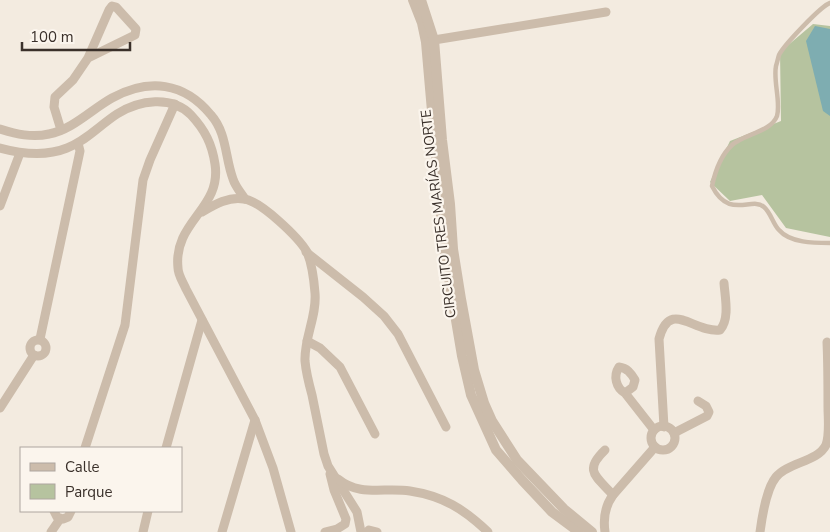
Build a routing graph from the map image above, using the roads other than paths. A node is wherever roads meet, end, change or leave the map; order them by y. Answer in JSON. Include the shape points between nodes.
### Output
{"nodes":[{"id":1,"x":413,"y":0,"type":"edge"},
{"id":2,"x":421,"y":0,"type":"edge"},
{"id":3,"x":830,"y":3,"type":"edge"},
{"id":4,"x":606,"y":12,"type":"dead end"},
{"id":5,"x":434,"y":40,"type":"junction"},
{"id":6,"x":88,"y":58,"type":"junction"},
{"id":7,"x":112,"y":98,"type":"junction"},
{"id":8,"x":175,"y":104,"type":"junction"},
{"id":9,"x":91,"y":113,"type":"junction"},
{"id":10,"x":118,"y":114,"type":"junction"},
{"id":11,"x":100,"y":127,"type":"junction"},
{"id":12,"x":0,"y":129,"type":"edge"},
{"id":13,"x":60,"y":130,"type":"junction"},
{"id":14,"x":78,"y":143,"type":"junction"},
{"id":15,"x":0,"y":148,"type":"edge"},
{"id":16,"x":20,"y":154,"type":"junction"},
{"id":17,"x":245,"y":198,"type":"junction"},
{"id":18,"x":0,"y":206,"type":"edge"},
{"id":19,"x":194,"y":217,"type":"junction"},
{"id":20,"x":830,"y":243,"type":"edge"},
{"id":21,"x":449,"y":249,"type":"junction"},
{"id":22,"x":306,"y":252,"type":"junction"},
{"id":23,"x":724,"y":283,"type":"dead end"},
{"id":24,"x":202,"y":320,"type":"junction"},
{"id":25,"x":308,"y":341,"type":"junction"},
{"id":26,"x":827,"y":342,"type":"dead end"},
{"id":27,"x":625,"y":393,"type":"dead end"},
{"id":28,"x":698,"y":401,"type":"dead end"},
{"id":29,"x":0,"y":408,"type":"edge"},
{"id":30,"x":255,"y":420,"type":"junction"},
{"id":31,"x":446,"y":427,"type":"dead end"},
{"id":32,"x":664,"y":427,"type":"junction"},
{"id":33,"x":654,"y":430,"type":"junction"},
{"id":34,"x":674,"y":433,"type":"junction"},
{"id":35,"x":375,"y":434,"type":"dead end"},
{"id":36,"x":85,"y":447,"type":"edge"},
{"id":37,"x":166,"y":447,"type":"edge"},
{"id":38,"x":655,"y":447,"type":"junction"},
{"id":39,"x":605,"y":450,"type":"dead end"},
{"id":40,"x":331,"y":470,"type":"junction"},
{"id":41,"x":613,"y":495,"type":"junction"},
{"id":42,"x":54,"y":512,"type":"edge"},
{"id":43,"x":70,"y":512,"type":"edge"},
{"id":44,"x":148,"y":512,"type":"edge"},
{"id":45,"x":60,"y":519,"type":"junction"},
{"id":46,"x":51,"y":532,"type":"edge"},
{"id":47,"x":143,"y":532,"type":"edge"},
{"id":48,"x":222,"y":532,"type":"edge"},
{"id":49,"x":291,"y":532,"type":"edge"},
{"id":50,"x":324,"y":532,"type":"edge"},
{"id":51,"x":361,"y":532,"type":"edge"},
{"id":52,"x":367,"y":532,"type":"edge"},
{"id":53,"x":377,"y":532,"type":"edge"},
{"id":54,"x":488,"y":532,"type":"edge"},
{"id":55,"x":579,"y":532,"type":"edge"},
{"id":56,"x":592,"y":532,"type":"edge"},
{"id":57,"x":605,"y":532,"type":"edge"},
{"id":58,"x":760,"y":532,"type":"edge"}],
"edges":[{"from":1,"to":21,"type":"street","name":"CIRCUITO TRES MARÍAS NORTE","via":[[426,42]]},
{"from":2,"to":5,"type":"street","name":"CIRCUITO TRES MARÍAS NORTE"},
{"from":3,"to":20,"type":"lane","via":[[819,10],[779,54],[775,78],[778,114],[768,126],[732,144],[714,174],[712,186],[717,196],[730,204],[764,207],[779,231],[791,238]]},
{"from":4,"to":5,"type":"street"},
{"from":5,"to":21,"type":"street","name":"CIRCUITO TRES MARÍAS NORTE"},
{"from":6,"to":6,"type":"street","via":[[109,10],[116,6],[136,28],[135,35]]},
{"from":6,"to":13,"type":"street","via":[[73,80],[55,97]]},
{"from":7,"to":9,"type":"street"},
{"from":7,"to":10,"type":"street","via":[[111,106]]},
{"from":7,"to":17,"type":"street","via":[[154,86],[175,88],[196,98],[213,116],[222,132],[233,181]]},
{"from":8,"to":10,"type":"street","via":[[149,102]]},
{"from":8,"to":19,"type":"street","via":[[186,110],[202,127],[214,152],[216,183],[205,205]]},
{"from":8,"to":36,"type":"street","via":[[143,180],[125,325]]},
{"from":9,"to":11,"type":"street","via":[[98,118]]},
{"from":9,"to":13,"type":"street"},
{"from":10,"to":11,"type":"street"},
{"from":11,"to":14,"type":"street"},
{"from":12,"to":13,"type":"street","via":[[35,136]]},
{"from":14,"to":16,"type":"street","via":[[50,152]]},
{"from":14,"to":29,"type":"street","via":[[80,151],[40,339],[34,340],[30,346],[34,355]]},
{"from":15,"to":16,"type":"street"},
{"from":16,"to":18,"type":"street"},
{"from":17,"to":19,"type":"street","via":[[222,202]]},
{"from":17,"to":22,"type":"street","via":[[260,205],[279,221]]},
{"from":19,"to":24,"type":"street","via":[[182,235],[178,269]]},
{"from":21,"to":55,"type":"street","name":"CIRCUITO TRES MARÍAS NORTE","via":[[462,356],[483,422],[496,450],[522,480],[552,512]]},
{"from":21,"to":56,"type":"street","name":"CIRCUITO TRES MARÍAS NORTE","via":[[474,370],[492,421],[517,460],[542,488]]},
{"from":22,"to":25,"type":"street","via":[[315,295]]},
{"from":22,"to":31,"type":"street","via":[[384,316],[398,334]]},
{"from":23,"to":32,"type":"street","via":[[726,312],[720,330],[709,330],[680,319],[665,323],[662,329],[659,339]]},
{"from":24,"to":30,"type":"street"},
{"from":24,"to":37,"type":"street"},
{"from":25,"to":35,"type":"street","via":[[340,366]]},
{"from":25,"to":40,"type":"street","via":[[306,369],[324,454]]},
{"from":26,"to":58,"type":"street","via":[[829,427],[826,445],[820,453],[786,468],[776,477]]},
{"from":27,"to":33,"type":"street"},
{"from":28,"to":34,"type":"street","via":[[706,406],[707,416]]},
{"from":30,"to":48,"type":"street"},
{"from":30,"to":49,"type":"street"},
{"from":32,"to":33,"type":"street"},
{"from":32,"to":34,"type":"street"},
{"from":33,"to":38,"type":"street","via":[[651,441]]},
{"from":34,"to":38,"type":"street","via":[[671,447],[663,450]]},
{"from":38,"to":41,"type":"street"},
{"from":39,"to":41,"type":"street","via":[[596,459],[593,471]]},
{"from":40,"to":50,"type":"street","via":[[334,490],[346,519],[341,527]]},
{"from":40,"to":51,"type":"street","via":[[357,512]]},
{"from":40,"to":54,"type":"street","via":[[344,483],[364,491],[410,491],[438,498],[471,516]]},
{"from":41,"to":57,"type":"street","via":[[604,513]]},
{"from":42,"to":45,"type":"street"},
{"from":43,"to":45,"type":"street"},
{"from":44,"to":47,"type":"street"},
{"from":45,"to":46,"type":"street"},
{"from":52,"to":53,"type":"street"}]}
